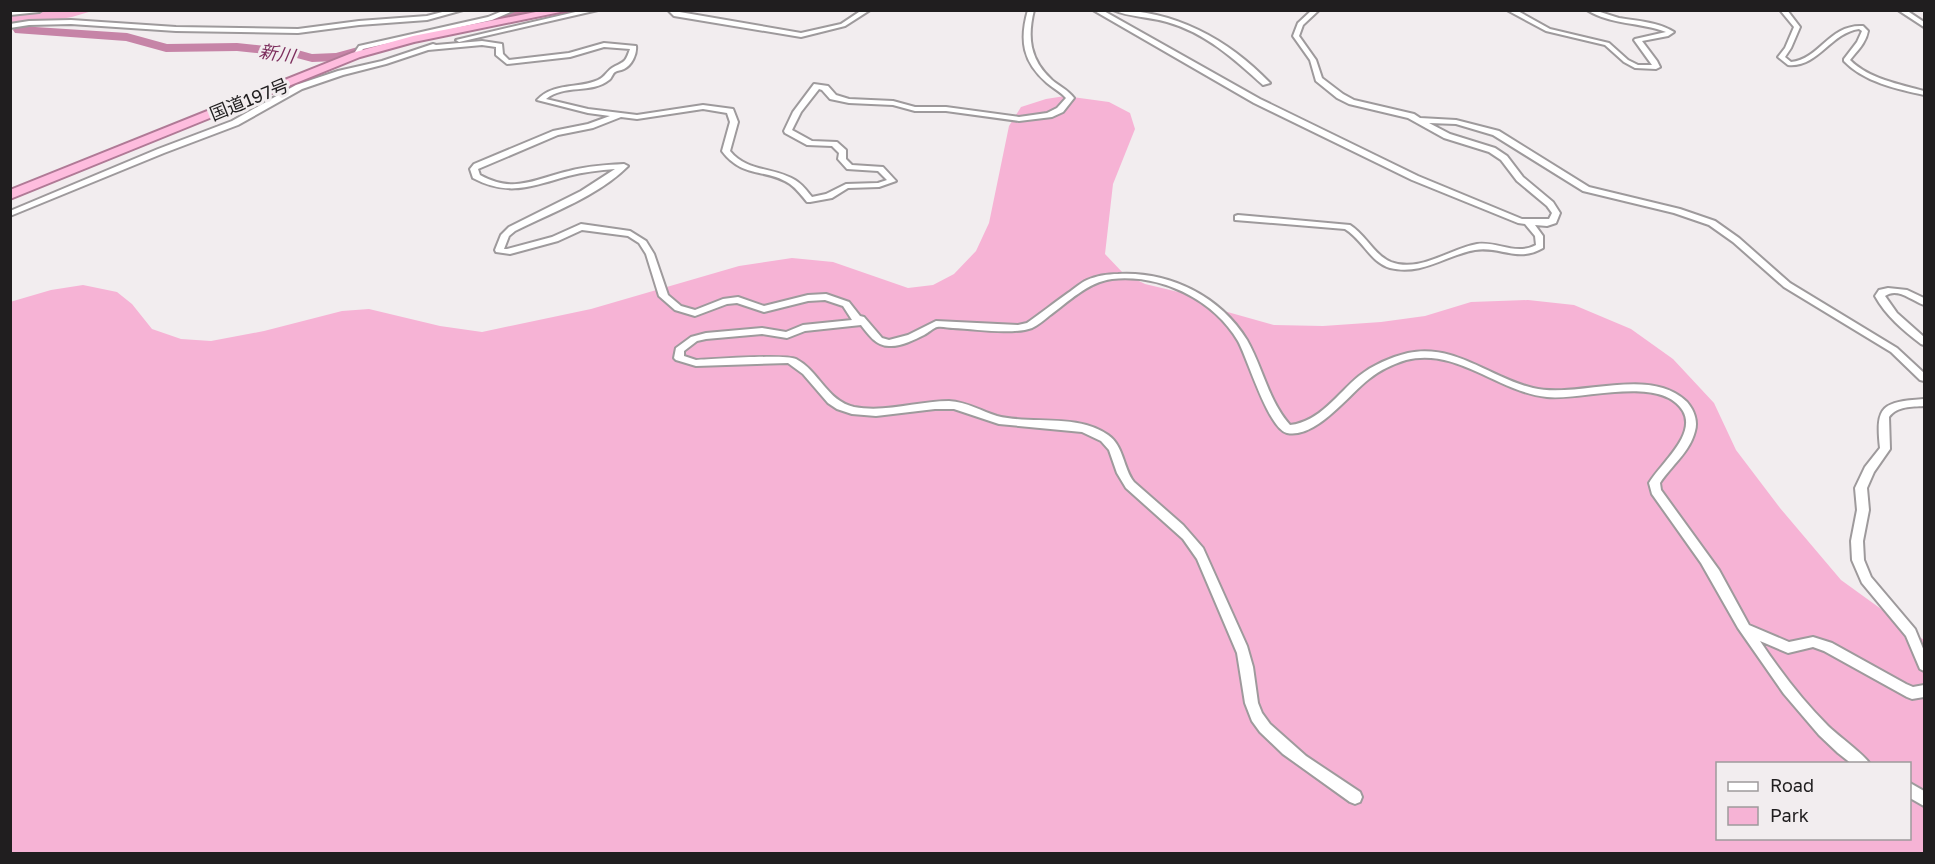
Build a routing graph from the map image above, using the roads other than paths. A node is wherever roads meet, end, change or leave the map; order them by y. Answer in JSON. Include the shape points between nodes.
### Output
{"nodes":[{"id":1,"x":39,"y":10,"type":"edge"},
{"id":2,"x":460,"y":10,"type":"edge"},
{"id":3,"x":512,"y":10,"type":"edge"},
{"id":4,"x":565,"y":10,"type":"edge"},
{"id":5,"x":595,"y":10,"type":"edge"},
{"id":6,"x":671,"y":10,"type":"edge"},
{"id":7,"x":867,"y":10,"type":"edge"},
{"id":8,"x":1031,"y":10,"type":"edge"},
{"id":9,"x":1096,"y":10,"type":"edge"},
{"id":10,"x":1116,"y":10,"type":"edge"},
{"id":11,"x":1316,"y":10,"type":"edge"},
{"id":12,"x":1510,"y":10,"type":"edge"},
{"id":13,"x":1590,"y":10,"type":"edge"},
{"id":14,"x":1783,"y":10,"type":"edge"},
{"id":15,"x":1901,"y":10,"type":"edge"},
{"id":16,"x":10,"y":13,"type":"edge"},
{"id":17,"x":491,"y":21,"type":"junction"},
{"id":18,"x":1924,"y":25,"type":"edge"},
{"id":19,"x":10,"y":26,"type":"edge"},
{"id":20,"x":427,"y":48,"type":"junction"},
{"id":21,"x":1266,"y":83,"type":"dead end"},
{"id":22,"x":1924,"y":93,"type":"edge"},
{"id":23,"x":623,"y":114,"type":"junction"},
{"id":24,"x":1421,"y":120,"type":"junction"},
{"id":25,"x":10,"y":195,"type":"edge"},
{"id":26,"x":10,"y":214,"type":"edge"},
{"id":27,"x":1238,"y":218,"type":"dead end"},
{"id":28,"x":1529,"y":223,"type":"junction"},
{"id":29,"x":1924,"y":302,"type":"edge"},
{"id":30,"x":859,"y":322,"type":"junction"},
{"id":31,"x":1924,"y":342,"type":"edge"},
{"id":32,"x":1924,"y":378,"type":"edge"},
{"id":33,"x":1924,"y":403,"type":"edge"},
{"id":34,"x":1744,"y":627,"type":"junction"},
{"id":35,"x":1924,"y":665,"type":"edge"},
{"id":36,"x":1924,"y":691,"type":"edge"},
{"id":37,"x":1860,"y":762,"type":"edge"},
{"id":38,"x":1911,"y":791,"type":"edge"},
{"id":39,"x":1355,"y":797,"type":"dead end"},
{"id":40,"x":1924,"y":799,"type":"edge"}],
"edges":[{"from":1,"to":16,"type":"street"},
{"from":2,"to":19,"type":"street","via":[[427,18],[298,31],[71,22]]},
{"from":3,"to":17,"type":"street"},
{"from":4,"to":17,"type":"highway","name":"国道197号"},
{"from":5,"to":20,"type":"street"},
{"from":6,"to":7,"type":"street","via":[[674,14],[801,35],[843,26]]},
{"from":8,"to":23,"type":"street","via":[[1024,39],[1034,64],[1070,98],[1060,110],[1049,115],[1019,119],[849,101],[833,97],[818,86],[808,95],[789,131],[810,142],[834,144],[850,167],[880,169],[892,181],[879,185],[846,186],[829,196],[810,200],[790,180],[738,166],[731,160],[726,152],[734,122],[730,111],[703,106],[637,117]]},
{"from":9,"to":28,"type":"street","via":[[1257,101],[1378,161],[1497,214]]},
{"from":10,"to":21,"type":"street","via":[[1192,28],[1220,45]]},
{"from":11,"to":24,"type":"street","via":[[1300,24],[1296,36],[1311,56],[1323,83],[1352,102]]},
{"from":12,"to":13,"type":"street","via":[[1548,30],[1607,44],[1637,67],[1656,67],[1637,40],[1671,32]]},
{"from":14,"to":22,"type":"street","via":[[1797,27],[1781,57],[1790,64],[1819,52],[1842,31],[1861,27],[1864,39],[1846,60],[1848,63],[1857,70]]},
{"from":15,"to":18,"type":"street"},
{"from":17,"to":25,"type":"highway","name":"国道197号","via":[[356,55]]},
{"from":20,"to":23,"type":"street","via":[[500,45],[499,55],[507,62],[570,55],[604,45],[634,47],[631,57],[607,78],[545,95],[541,100]]},
{"from":20,"to":26,"type":"street","via":[[300,87],[235,123]]},
{"from":23,"to":30,"type":"street","via":[[556,133],[474,169],[485,182],[519,187],[568,173],[624,166],[571,201],[512,229],[499,250],[507,252],[581,227],[630,234],[642,241],[664,296],[678,308],[695,314],[738,300],[764,309],[826,297],[846,304]]},
{"from":24,"to":28,"type":"street","via":[[1447,136],[1486,147],[1504,158],[1556,213],[1553,221]]},
{"from":24,"to":32,"type":"street","via":[[1456,122],[1496,133],[1586,189],[1677,211],[1712,224],[1787,285],[1894,350]]},
{"from":27,"to":28,"type":"street","via":[[1347,227],[1362,236],[1374,255],[1403,268],[1477,247],[1517,253],[1535,249],[1540,246],[1539,236]]},
{"from":29,"to":31,"type":"street","via":[[1896,289],[1882,292],[1881,296]]},
{"from":30,"to":34,"type":"street","via":[[861,319],[879,340],[889,343],[911,338],[936,324],[1018,328],[1030,325],[1090,282],[1136,276],[1184,289],[1220,312],[1242,339],[1260,386],[1277,419],[1287,429],[1310,423],[1366,375],[1413,355],[1451,359],[1540,393],[1633,388],[1667,393],[1687,408],[1690,434],[1653,483],[1708,563]]},
{"from":30,"to":39,"type":"street","via":[[803,328],[787,335],[762,331],[706,336],[683,345],[678,354],[684,361],[696,363],[790,360],[801,365],[831,401],[851,410],[898,411],[956,405],[997,420],[1082,429],[1106,439],[1116,451],[1129,485],[1194,544],[1205,563],[1238,639],[1250,701],[1261,724],[1310,766]]},
{"from":33,"to":35,"type":"street","via":[[1891,407],[1884,414],[1881,424],[1885,449],[1861,488],[1863,510],[1857,551],[1866,580],[1904,621]]},
{"from":34,"to":36,"type":"street","via":[[1788,648],[1813,642],[1828,647],[1912,693]]},
{"from":34,"to":37,"type":"street","via":[[1793,696],[1829,737]]},
{"from":38,"to":40,"type":"street"}]}
